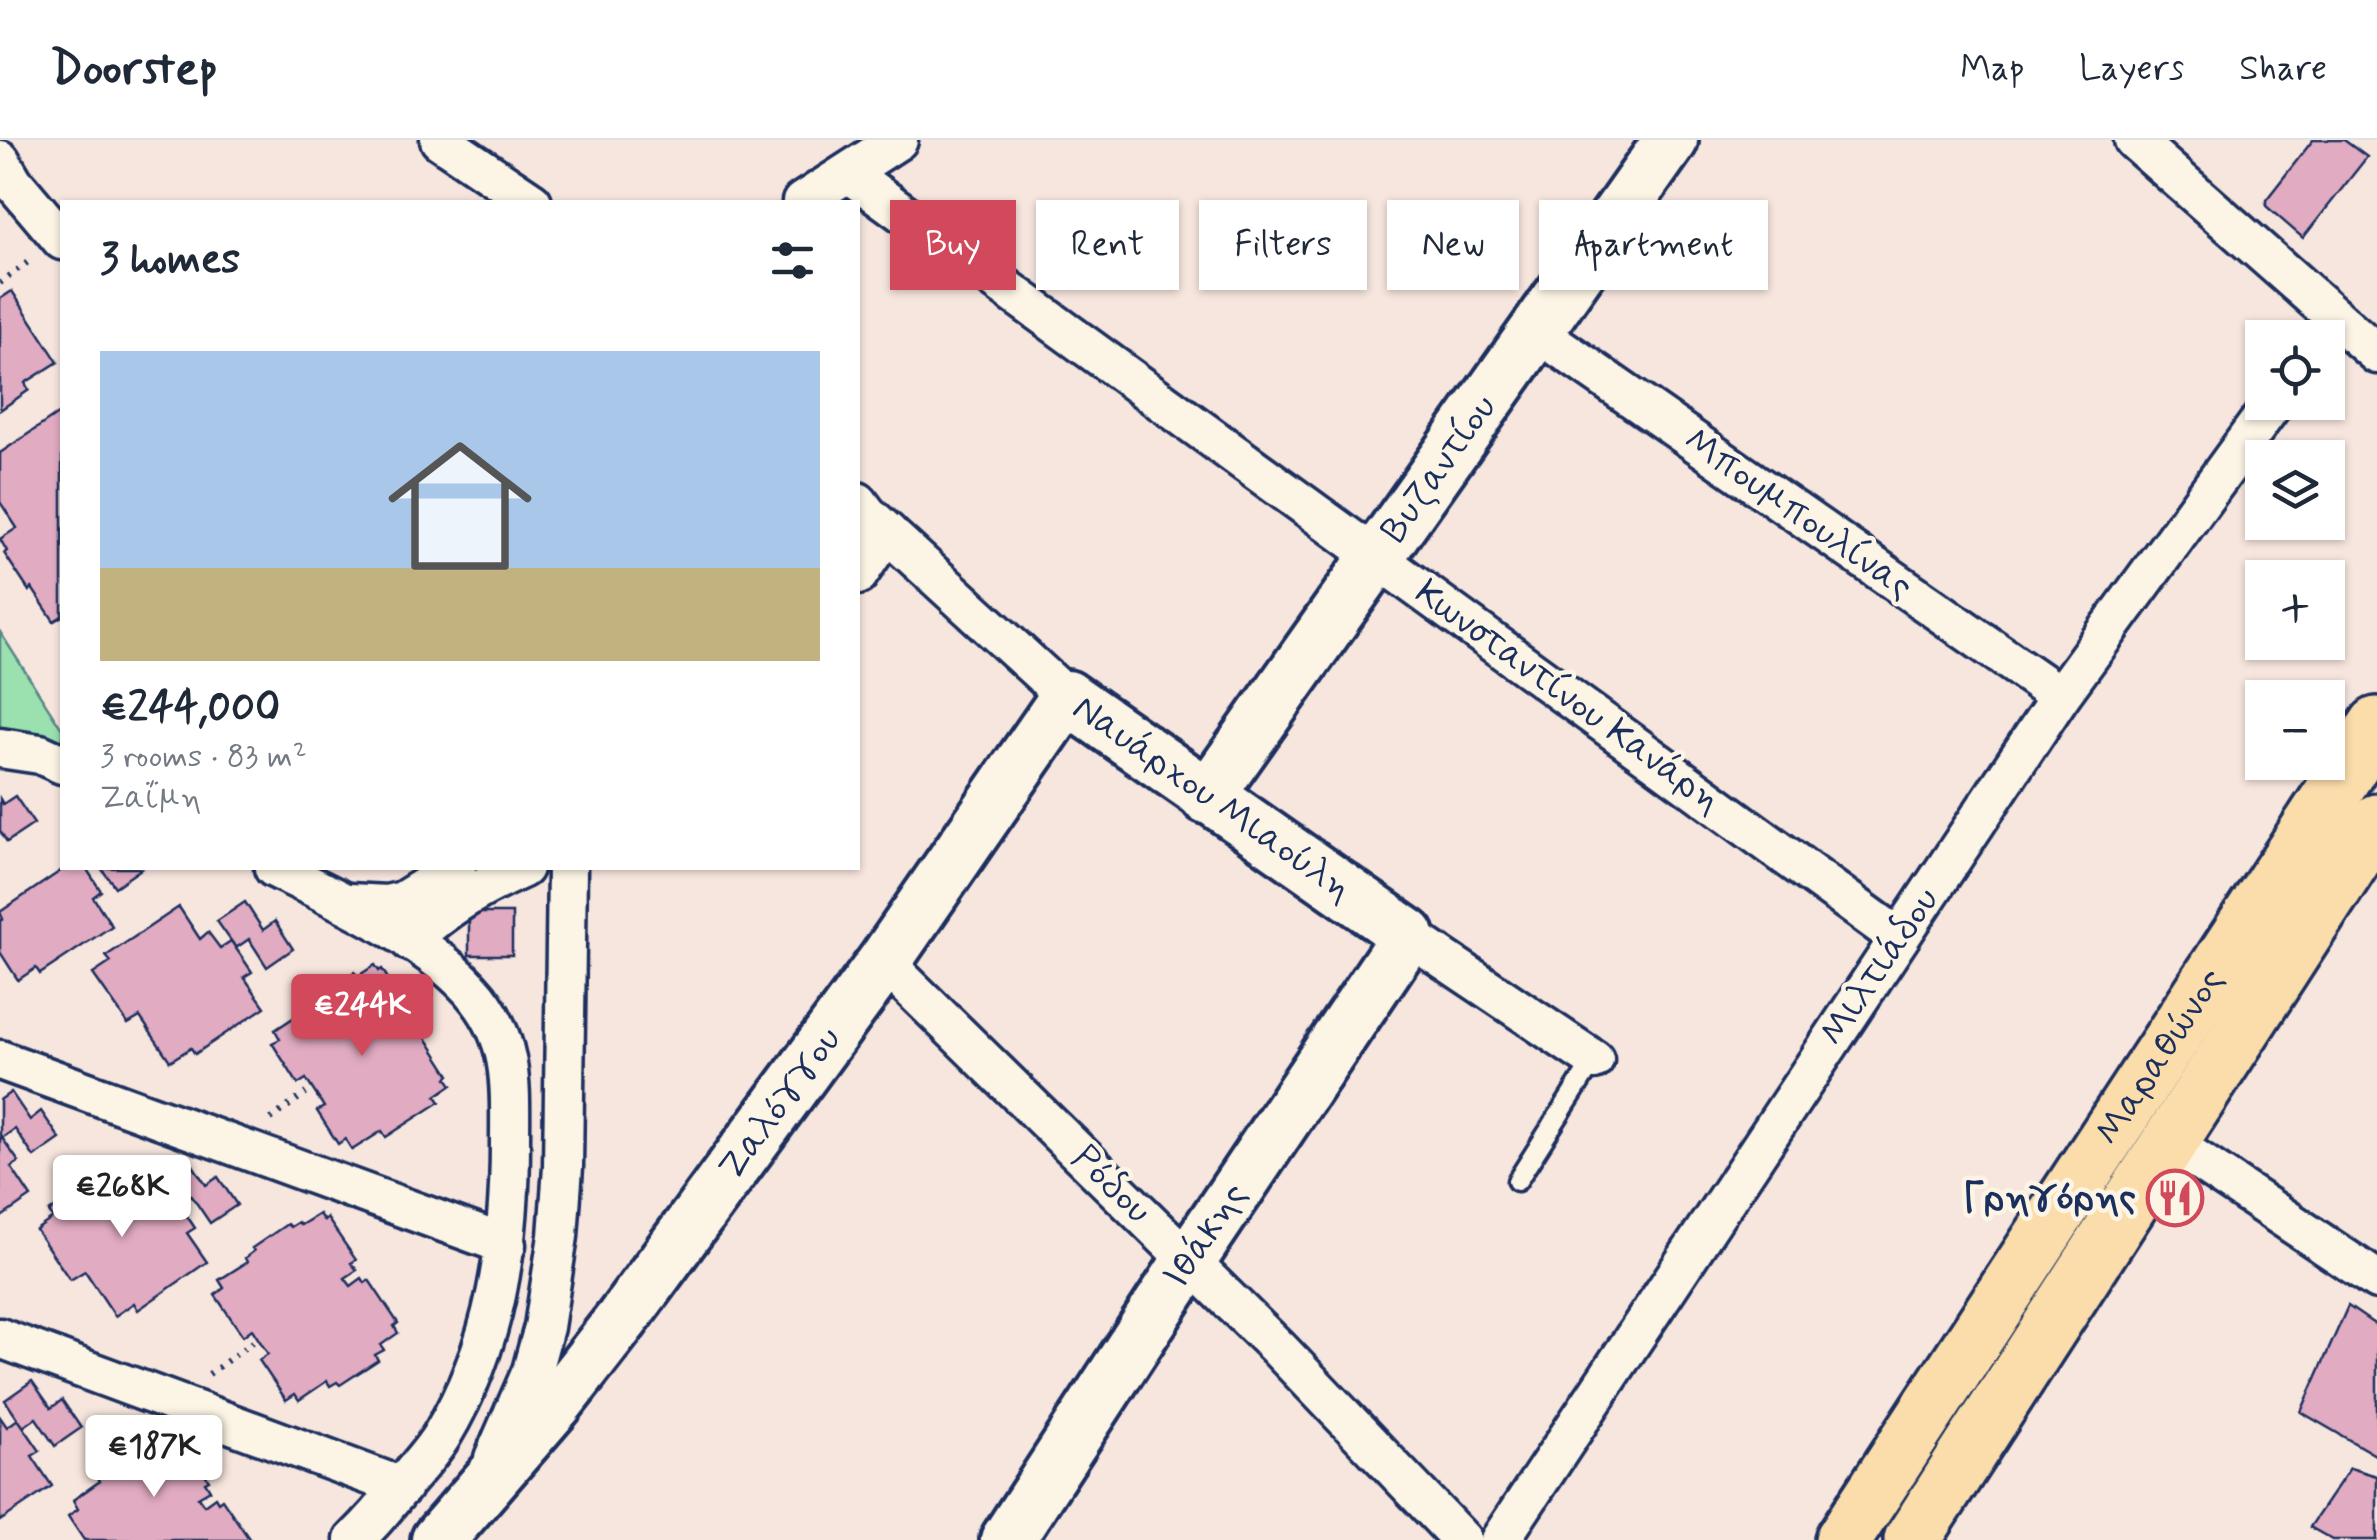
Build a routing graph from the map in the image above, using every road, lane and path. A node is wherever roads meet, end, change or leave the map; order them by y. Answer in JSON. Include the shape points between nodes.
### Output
{"nodes":[{"id":1,"x":440,"y":140,"type":"edge"},
{"id":2,"x":898,"y":140,"type":"edge"},
{"id":3,"x":1671,"y":140,"type":"edge"},
{"id":4,"x":2134,"y":140,"type":"edge"},
{"id":5,"x":0,"y":160,"type":"edge"},
{"id":6,"x":848,"y":173,"type":"junction"},
{"id":7,"x":529,"y":200,"type":"edge"},
{"id":8,"x":805,"y":200,"type":"edge"},
{"id":9,"x":60,"y":238,"type":"edge"},
{"id":10,"x":2321,"y":320,"type":"edge"},
{"id":11,"x":1536,"y":331,"type":"junction"},
{"id":12,"x":2345,"y":337,"type":"edge"},
{"id":13,"x":2377,"y":354,"type":"edge"},
{"id":14,"x":2261,"y":420,"type":"edge"},
{"id":15,"x":860,"y":504,"type":"edge"},
{"id":16,"x":887,"y":532,"type":"junction"},
{"id":17,"x":1376,"y":558,"type":"junction"},
{"id":18,"x":860,"y":572,"type":"edge"},
{"id":19,"x":2060,"y":696,"type":"junction"},
{"id":20,"x":1067,"y":697,"type":"junction"},
{"id":21,"x":2377,"y":725,"type":"edge"},
{"id":22,"x":0,"y":748,"type":"edge"},
{"id":23,"x":60,"y":763,"type":"edge"},
{"id":24,"x":1207,"y":797,"type":"junction"},
{"id":25,"x":2377,"y":822,"type":"edge"},
{"id":26,"x":278,"y":870,"type":"edge"},
{"id":27,"x":453,"y":870,"type":"edge"},
{"id":28,"x":518,"y":870,"type":"edge"},
{"id":29,"x":567,"y":870,"type":"edge"},
{"id":30,"x":344,"y":903,"type":"junction"},
{"id":31,"x":1408,"y":935,"type":"junction"},
{"id":32,"x":1899,"y":938,"type":"junction"},
{"id":33,"x":410,"y":941,"type":"junction"},
{"id":34,"x":884,"y":962,"type":"junction"},
{"id":35,"x":0,"y":1060,"type":"edge"},
{"id":36,"x":1594,"y":1060,"type":"joint"},
{"id":37,"x":2170,"y":1142,"type":"junction"},
{"id":38,"x":1517,"y":1180,"type":"dead end"},
{"id":39,"x":506,"y":1245,"type":"junction"},
{"id":40,"x":1188,"y":1261,"type":"junction"},
{"id":41,"x":2377,"y":1280,"type":"edge"},
{"id":42,"x":0,"y":1338,"type":"edge"},
{"id":43,"x":402,"y":1487,"type":"junction"},
{"id":44,"x":476,"y":1496,"type":"junction"},
{"id":45,"x":1922,"y":1536,"type":"edge"},
{"id":46,"x":354,"y":1540,"type":"edge"},
{"id":47,"x":438,"y":1540,"type":"edge"},
{"id":48,"x":1008,"y":1540,"type":"edge"},
{"id":49,"x":1462,"y":1540,"type":"edge"},
{"id":50,"x":1500,"y":1540,"type":"edge"},
{"id":51,"x":1843,"y":1540,"type":"edge"}],
"edges":[{"from":1,"to":7,"type":"street"},
{"from":2,"to":6,"type":"street"},
{"from":3,"to":11,"type":"street","name":"Βυζαντίου"},
{"from":4,"to":10,"type":"street"},
{"from":5,"to":9,"type":"street"},
{"from":6,"to":8,"type":"street"},
{"from":6,"to":17,"type":"street","name":"Κωνσταντίνου Κανάρη"},
{"from":11,"to":17,"type":"street","name":"Βυζαντίου"},
{"from":11,"to":19,"type":"street","name":"Μπουμπουλίνας"},
{"from":12,"to":13,"type":"street"},
{"from":14,"to":19,"type":"street","name":"Μιλτιάδου"},
{"from":15,"to":16,"type":"street","name":"Ναυάρχου Μιαούλη"},
{"from":16,"to":18,"type":"street"},
{"from":16,"to":20,"type":"street","name":"Ναυάρχου Μιαούλη"},
{"from":17,"to":24,"type":"street","name":"Βυζαντίου"},
{"from":17,"to":32,"type":"street","name":"Κωνσταντίνου Κανάρη"},
{"from":19,"to":32,"type":"street","name":"Μιλτιάδου"},
{"from":20,"to":24,"type":"street","name":"Ναυάρχου Μιαούλη"},
{"from":20,"to":34,"type":"street","name":"Ζαλόγγου"},
{"from":21,"to":51,"type":"main road","name":"Μαραθώνος"},
{"from":22,"to":23,"type":"street"},
{"from":24,"to":31,"type":"street","name":"Ναυάρχου Μιαούλη"},
{"from":25,"to":37,"type":"main road","name":"Μαραθώνος"},
{"from":26,"to":30,"type":"street"},
{"from":27,"to":30,"type":"street","via":[[404,901]]},
{"from":28,"to":33,"type":"street","via":[[458,900]]},
{"from":29,"to":44,"type":"street","via":[[563,1167],[552,1286],[532,1370]]},
{"from":30,"to":33,"type":"street"},
{"from":31,"to":36,"type":"street","name":"Ναυάρχου Μιαούλη"},
{"from":31,"to":40,"type":"street","name":"Ιθάκης"},
{"from":32,"to":50,"type":"street","name":"Μιλτιάδου"},
{"from":33,"to":39,"type":"street","via":[[478,998],[501,1034],[510,1095]]},
{"from":34,"to":40,"type":"street","name":"Ρόδου"},
{"from":34,"to":44,"type":"street","name":"Ζαλόγγου","via":[[622,1319]]},
{"from":35,"to":39,"type":"street"},
{"from":36,"to":38,"type":"lane"},
{"from":37,"to":41,"type":"street"},
{"from":37,"to":45,"type":"main road","name":"Μαραθώνος"},
{"from":39,"to":43,"type":"street","via":[[482,1354],[440,1438]]},
{"from":40,"to":48,"type":"street","name":"Ιθάκης"},
{"from":40,"to":49,"type":"street","name":"Ρόδου"},
{"from":42,"to":43,"type":"street"},
{"from":43,"to":46,"type":"street"},
{"from":44,"to":47,"type":"street","name":"Ζαλόγγου"}]}
